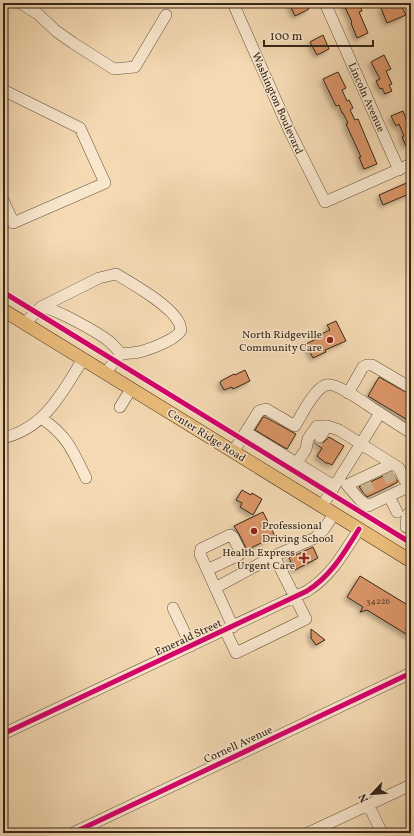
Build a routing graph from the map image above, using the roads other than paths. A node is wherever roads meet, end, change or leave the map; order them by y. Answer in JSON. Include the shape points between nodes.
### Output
{"nodes":[{"id":1,"x":20,"y":3,"type":"edge"},
{"id":2,"x":233,"y":3,"type":"edge"},
{"id":3,"x":325,"y":3,"type":"edge"},
{"id":4,"x":166,"y":15,"type":"dead end"},
{"id":5,"x":3,"y":90,"type":"edge"},
{"id":6,"x":411,"y":164,"type":"edge"},
{"id":7,"x":399,"y":170,"type":"junction"},
{"id":8,"x":3,"y":200,"type":"edge"},
{"id":9,"x":7,"y":217,"type":"edge"},
{"id":10,"x":41,"y":307,"type":"junction"},
{"id":11,"x":3,"y":310,"type":"edge"},
{"id":12,"x":25,"y":323,"type":"junction"},
{"id":13,"x":121,"y":354,"type":"junction"},
{"id":14,"x":83,"y":359,"type":"junction"},
{"id":15,"x":105,"y":373,"type":"junction"},
{"id":16,"x":411,"y":388,"type":"edge"},
{"id":17,"x":131,"y":389,"type":"junction"},
{"id":18,"x":348,"y":393,"type":"junction"},
{"id":19,"x":120,"y":406,"type":"dead end"},
{"id":20,"x":380,"y":413,"type":"junction"},
{"id":21,"x":41,"y":418,"type":"junction"},
{"id":22,"x":327,"y":426,"type":"junction"},
{"id":23,"x":246,"y":432,"type":"junction"},
{"id":24,"x":411,"y":433,"type":"edge"},
{"id":25,"x":3,"y":438,"type":"edge"},
{"id":26,"x":314,"y":444,"type":"junction"},
{"id":27,"x":360,"y":444,"type":"junction"},
{"id":28,"x":233,"y":452,"type":"junction"},
{"id":29,"x":297,"y":462,"type":"junction"},
{"id":30,"x":384,"y":470,"type":"junction"},
{"id":31,"x":86,"y":478,"type":"dead end"},
{"id":32,"x":340,"y":483,"type":"junction"},
{"id":33,"x":410,"y":486,"type":"edge"},
{"id":34,"x":391,"y":491,"type":"junction"},
{"id":35,"x":322,"y":506,"type":"junction"},
{"id":36,"x":397,"y":512,"type":"dead end"},
{"id":37,"x":411,"y":512,"type":"edge"},
{"id":38,"x":334,"y":514,"type":"junction"},
{"id":39,"x":406,"y":527,"type":"dead end"},
{"id":40,"x":359,"y":529,"type":"junction"},
{"id":41,"x":274,"y":556,"type":"junction"},
{"id":42,"x":411,"y":561,"type":"edge"},
{"id":43,"x":207,"y":570,"type":"dead end"},
{"id":44,"x":215,"y":588,"type":"junction"},
{"id":45,"x":296,"y":597,"type":"junction"},
{"id":46,"x":173,"y":608,"type":"dead end"},
{"id":47,"x":229,"y":628,"type":"junction"},
{"id":48,"x":191,"y":646,"type":"junction"},
{"id":49,"x":411,"y":673,"type":"edge"},
{"id":50,"x":3,"y":734,"type":"edge"},
{"id":51,"x":411,"y":784,"type":"edge"},
{"id":52,"x":368,"y":804,"type":"junction"},
{"id":53,"x":73,"y":833,"type":"edge"},
{"id":54,"x":308,"y":833,"type":"edge"},
{"id":55,"x":382,"y":833,"type":"edge"}],
"edges":[{"from":1,"to":4,"type":"street","via":[[38,14],[73,43],[114,69],[135,67]]},
{"from":2,"to":7,"type":"street","name":"Washington Boulevard","via":[[290,132],[325,202]]},
{"from":3,"to":7,"type":"street","name":"Lincoln Avenue"},
{"from":5,"to":9,"type":"street","via":[[80,128],[105,183],[13,223]]},
{"from":6,"to":7,"type":"street"},
{"from":8,"to":9,"type":"street"},
{"from":10,"to":12,"type":"street"},
{"from":10,"to":13,"type":"street","via":[[49,308],[110,342]]},
{"from":10,"to":13,"type":"street","via":[[99,278],[116,274],[172,312],[181,330],[179,334],[143,352]]},
{"from":11,"to":12,"type":"main road","name":"Center Ridge Road"},
{"from":12,"to":14,"type":"main road","name":"Center Ridge Road"},
{"from":13,"to":15,"type":"street"},
{"from":14,"to":15,"type":"main road","name":"Center Ridge Road"},
{"from":14,"to":21,"type":"street","via":[[62,394]]},
{"from":15,"to":17,"type":"main road","name":"Center Ridge Road"},
{"from":16,"to":18,"type":"street","via":[[372,365],[367,365],[363,367]]},
{"from":17,"to":19,"type":"street"},
{"from":17,"to":28,"type":"main road","name":"Center Ridge Road"},
{"from":18,"to":20,"type":"street"},
{"from":18,"to":23,"type":"street","via":[[334,385],[325,385],[317,391],[295,426],[266,409],[259,410]]},
{"from":20,"to":24,"type":"street"},
{"from":20,"to":27,"type":"street"},
{"from":21,"to":25,"type":"street","via":[[24,430]]},
{"from":21,"to":31,"type":"street","via":[[67,440]]},
{"from":22,"to":26,"type":"street"},
{"from":22,"to":26,"type":"street","via":[[317,426],[308,439]]},
{"from":22,"to":27,"type":"street","via":[[339,430]]},
{"from":23,"to":28,"type":"street"},
{"from":23,"to":29,"type":"street"},
{"from":26,"to":29,"type":"street"},
{"from":27,"to":30,"type":"street"},
{"from":27,"to":32,"type":"street"},
{"from":28,"to":35,"type":"main road","name":"Center Ridge Road"},
{"from":29,"to":32,"type":"street"},
{"from":30,"to":32,"type":"street","via":[[363,480]]},
{"from":30,"to":33,"type":"street","via":[[399,468]]},
{"from":32,"to":34,"type":"street","via":[[368,506],[372,499]]},
{"from":32,"to":35,"type":"street"},
{"from":33,"to":34,"type":"street"},
{"from":34,"to":36,"type":"street"},
{"from":35,"to":38,"type":"main road","name":"Center Ridge Road"},
{"from":37,"to":39,"type":"street","via":[[407,515]]},
{"from":38,"to":40,"type":"main road","name":"Center Ridge Road"},
{"from":38,"to":41,"type":"street","via":[[315,538]]},
{"from":40,"to":42,"type":"main road","name":"Center Ridge Road"},
{"from":40,"to":45,"type":"street","name":"Emerald Street","via":[[327,576]]},
{"from":41,"to":44,"type":"street"},
{"from":41,"to":45,"type":"street"},
{"from":43,"to":44,"type":"street"},
{"from":44,"to":47,"type":"street"},
{"from":45,"to":47,"type":"street","name":"Emerald Street"},
{"from":45,"to":47,"type":"street","via":[[306,619],[236,652]]},
{"from":46,"to":48,"type":"street"},
{"from":47,"to":48,"type":"street","name":"Emerald Street"},
{"from":48,"to":50,"type":"street","name":"Emerald Street"},
{"from":49,"to":53,"type":"street","name":"Cornell Avenue"},
{"from":51,"to":52,"type":"street"},
{"from":52,"to":54,"type":"street"},
{"from":52,"to":55,"type":"street"}]}
